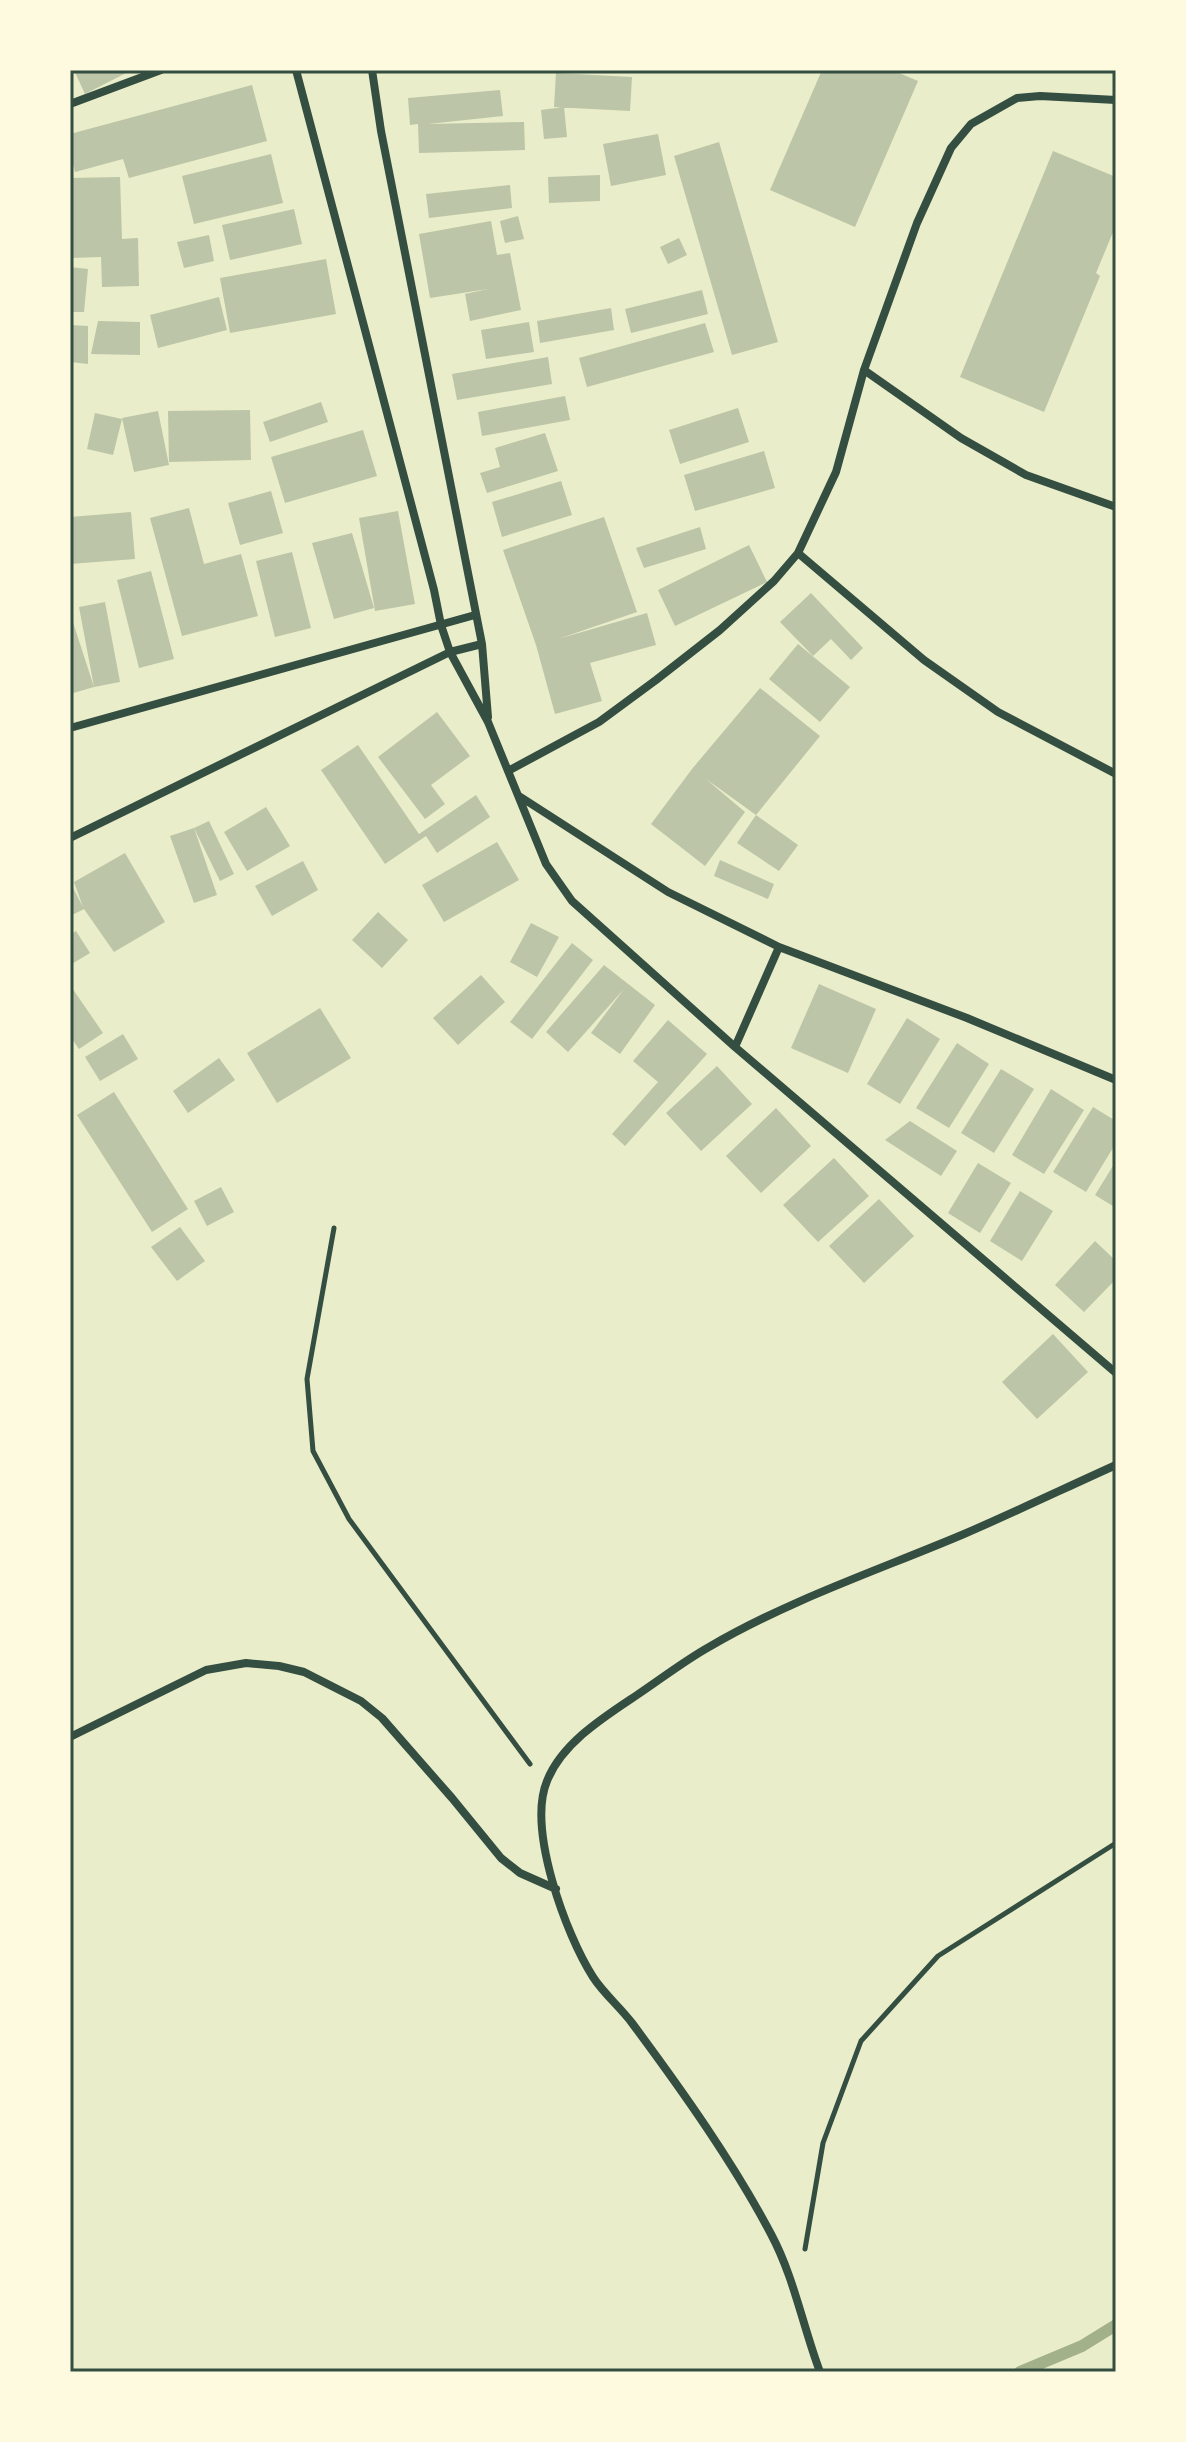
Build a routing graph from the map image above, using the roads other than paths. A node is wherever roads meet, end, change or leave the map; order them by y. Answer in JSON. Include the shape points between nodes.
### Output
{"nodes":[{"id":1,"x":161,"y":70,"type":"edge"},
{"id":2,"x":296,"y":70,"type":"edge"},
{"id":3,"x":372,"y":70,"type":"edge"},
{"id":4,"x":1116,"y":100,"type":"edge"},
{"id":5,"x":70,"y":104,"type":"edge"},
{"id":6,"x":864,"y":370,"type":"junction"},
{"id":7,"x":1116,"y":507,"type":"edge"},
{"id":8,"x":798,"y":553,"type":"junction"},
{"id":9,"x":475,"y":615,"type":"junction"},
{"id":10,"x":441,"y":625,"type":"junction"},
{"id":11,"x":482,"y":644,"type":"junction"},
{"id":12,"x":450,"y":652,"type":"junction"},
{"id":13,"x":488,"y":722,"type":"junction"},
{"id":14,"x":70,"y":728,"type":"edge"},
{"id":15,"x":508,"y":771,"type":"junction"},
{"id":16,"x":1116,"y":774,"type":"edge"},
{"id":17,"x":517,"y":794,"type":"junction"},
{"id":18,"x":70,"y":838,"type":"edge"},
{"id":19,"x":779,"y":947,"type":"junction"},
{"id":20,"x":735,"y":1047,"type":"junction"},
{"id":21,"x":1116,"y":1080,"type":"edge"},
{"id":22,"x":1116,"y":1373,"type":"edge"},
{"id":23,"x":1116,"y":1465,"type":"edge"},
{"id":24,"x":70,"y":1737,"type":"edge"},
{"id":25,"x":556,"y":1889,"type":"junction"},
{"id":26,"x":820,"y":2372,"type":"edge"}],
"edges":[{"from":1,"to":5,"type":"street"},
{"from":2,"to":10,"type":"street"},
{"from":3,"to":9,"type":"street"},
{"from":4,"to":6,"type":"street","via":[[1017,98],[971,124],[951,148],[917,223]]},
{"from":6,"to":7,"type":"street","via":[[961,438],[1026,475]]},
{"from":6,"to":8,"type":"street","via":[[836,472]]},
{"from":8,"to":15,"type":"street","via":[[720,630],[633,697],[599,722]]},
{"from":8,"to":16,"type":"street","via":[[924,660],[998,712]]},
{"from":9,"to":10,"type":"street"},
{"from":9,"to":11,"type":"street"},
{"from":10,"to":12,"type":"street"},
{"from":10,"to":14,"type":"street"},
{"from":11,"to":12,"type":"street"},
{"from":11,"to":13,"type":"street"},
{"from":12,"to":13,"type":"street"},
{"from":12,"to":18,"type":"street"},
{"from":13,"to":15,"type":"street"},
{"from":15,"to":17,"type":"street"},
{"from":17,"to":19,"type":"street","via":[[668,892]]},
{"from":17,"to":20,"type":"street","via":[[546,864],[572,901]]},
{"from":19,"to":20,"type":"street"},
{"from":19,"to":21,"type":"street"},
{"from":20,"to":22,"type":"street"},
{"from":23,"to":25,"type":"street","via":[[801,1601],[709,1646],[613,1711],[557,1761],[545,1784],[541,1818]]},
{"from":24,"to":25,"type":"street","via":[[206,1670],[246,1663],[304,1672],[382,1718],[501,1858]]},
{"from":25,"to":26,"type":"street","via":[[593,1977],[679,2089],[772,2236]]}]}
